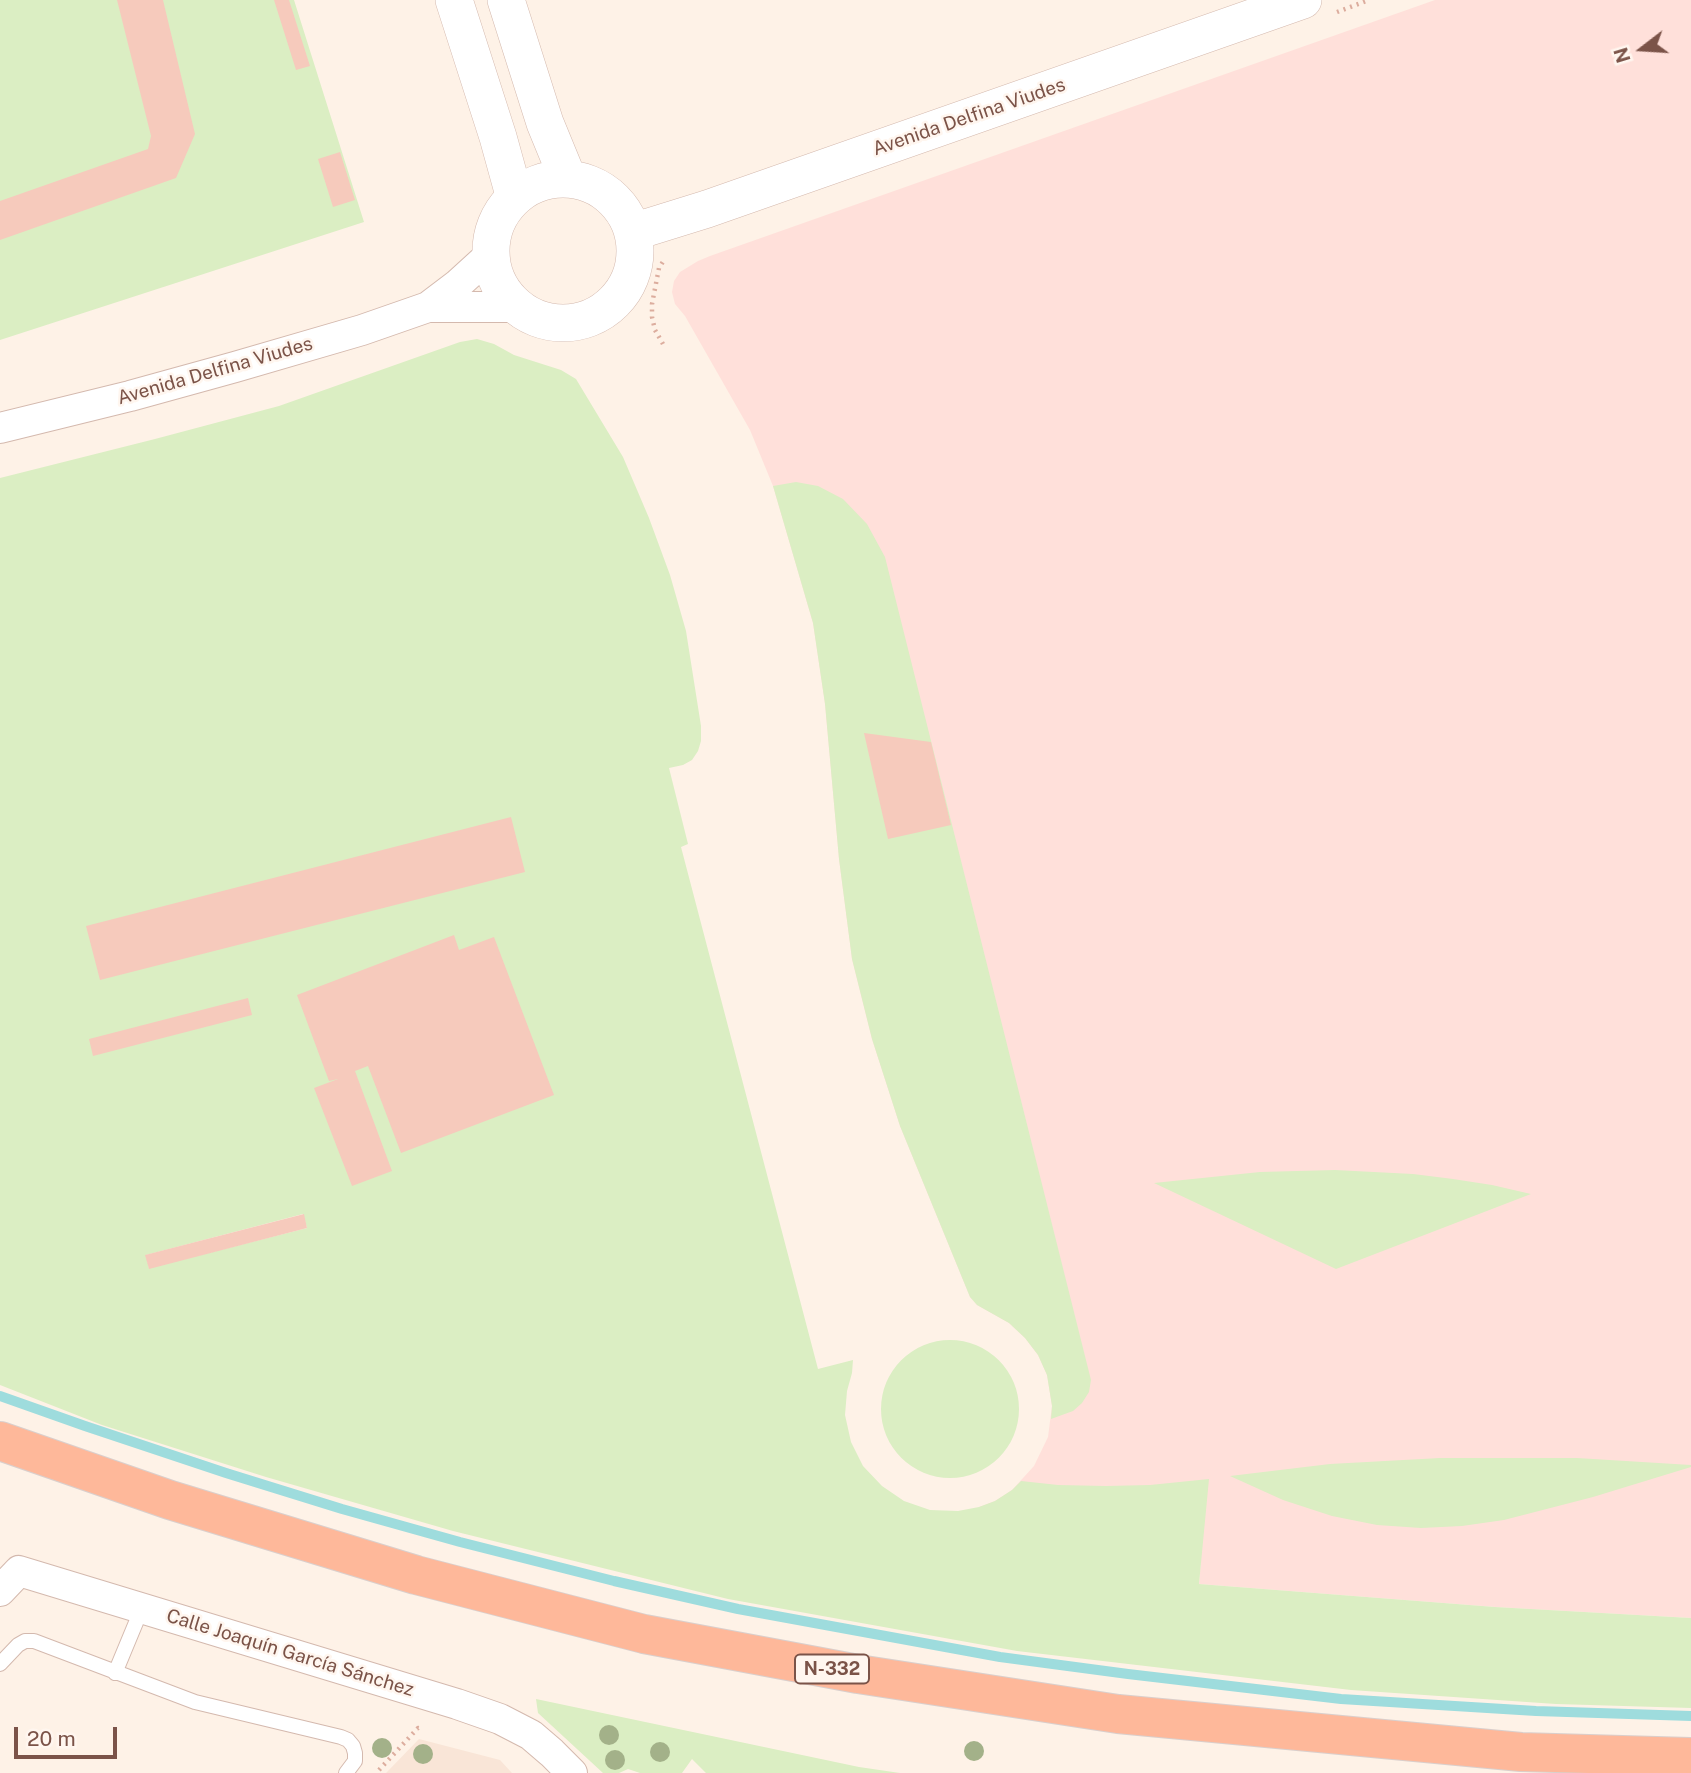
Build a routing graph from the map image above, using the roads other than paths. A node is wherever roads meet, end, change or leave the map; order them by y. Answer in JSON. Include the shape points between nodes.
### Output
{"nodes":[{"id":1,"x":454,"y":0,"type":"edge"},
{"id":2,"x":506,"y":0,"type":"edge"},
{"id":3,"x":1303,"y":0,"type":"edge"},
{"id":4,"x":568,"y":179,"type":"junction"},
{"id":5,"x":514,"y":195,"type":"junction"},
{"id":6,"x":633,"y":232,"type":"junction"},
{"id":7,"x":491,"y":254,"type":"junction"},
{"id":8,"x":428,"y":307,"type":"junction"},
{"id":9,"x":516,"y":307,"type":"junction"},
{"id":10,"x":0,"y":428,"type":"edge"},
{"id":11,"x":0,"y":1440,"type":"edge"},
{"id":12,"x":0,"y":1591,"type":"edge"},
{"id":13,"x":142,"y":1608,"type":"junction"},
{"id":14,"x":0,"y":1664,"type":"edge"},
{"id":15,"x":115,"y":1673,"type":"junction"},
{"id":16,"x":1691,"y":1757,"type":"edge"},
{"id":17,"x":346,"y":1773,"type":"edge"},
{"id":18,"x":572,"y":1773,"type":"edge"}],
"edges":[{"from":1,"to":5,"type":"street"},
{"from":2,"to":4,"type":"street"},
{"from":3,"to":6,"type":"street","name":"Avenida Delfina Viudes"},
{"from":4,"to":5,"type":"street","via":[[550,180]]},
{"from":4,"to":6,"type":"street","via":[[609,195],[620,205]]},
{"from":5,"to":7,"type":"street","via":[[497,222]]},
{"from":6,"to":9,"type":"street","via":[[636,254],[632,275],[606,310],[567,324],[531,317]]},
{"from":7,"to":8,"type":"street","name":"Avenida Delfina Viudes"},
{"from":7,"to":9,"type":"street","via":[[498,283]]},
{"from":8,"to":9,"type":"street","name":"Avenida Delfina Viudes"},
{"from":8,"to":10,"type":"street","name":"Avenida Delfina Viudes","via":[[235,367]]},
{"from":11,"to":16,"type":"highway","number":"N-332","via":[[170,1500],[403,1571],[644,1634],[859,1674],[1118,1714],[1521,1752]]},
{"from":12,"to":13,"type":"street","name":"Calle Joaquín García Sánchez","via":[[19,1571]]},
{"from":13,"to":15,"type":"lane"},
{"from":13,"to":18,"type":"street","name":"Calle Joaquín García Sánchez","via":[[500,1719],[531,1735]]},
{"from":14,"to":15,"type":"lane","via":[[18,1645],[34,1641]]},
{"from":15,"to":17,"type":"lane","via":[[195,1702],[348,1740],[355,1761]]}]}
